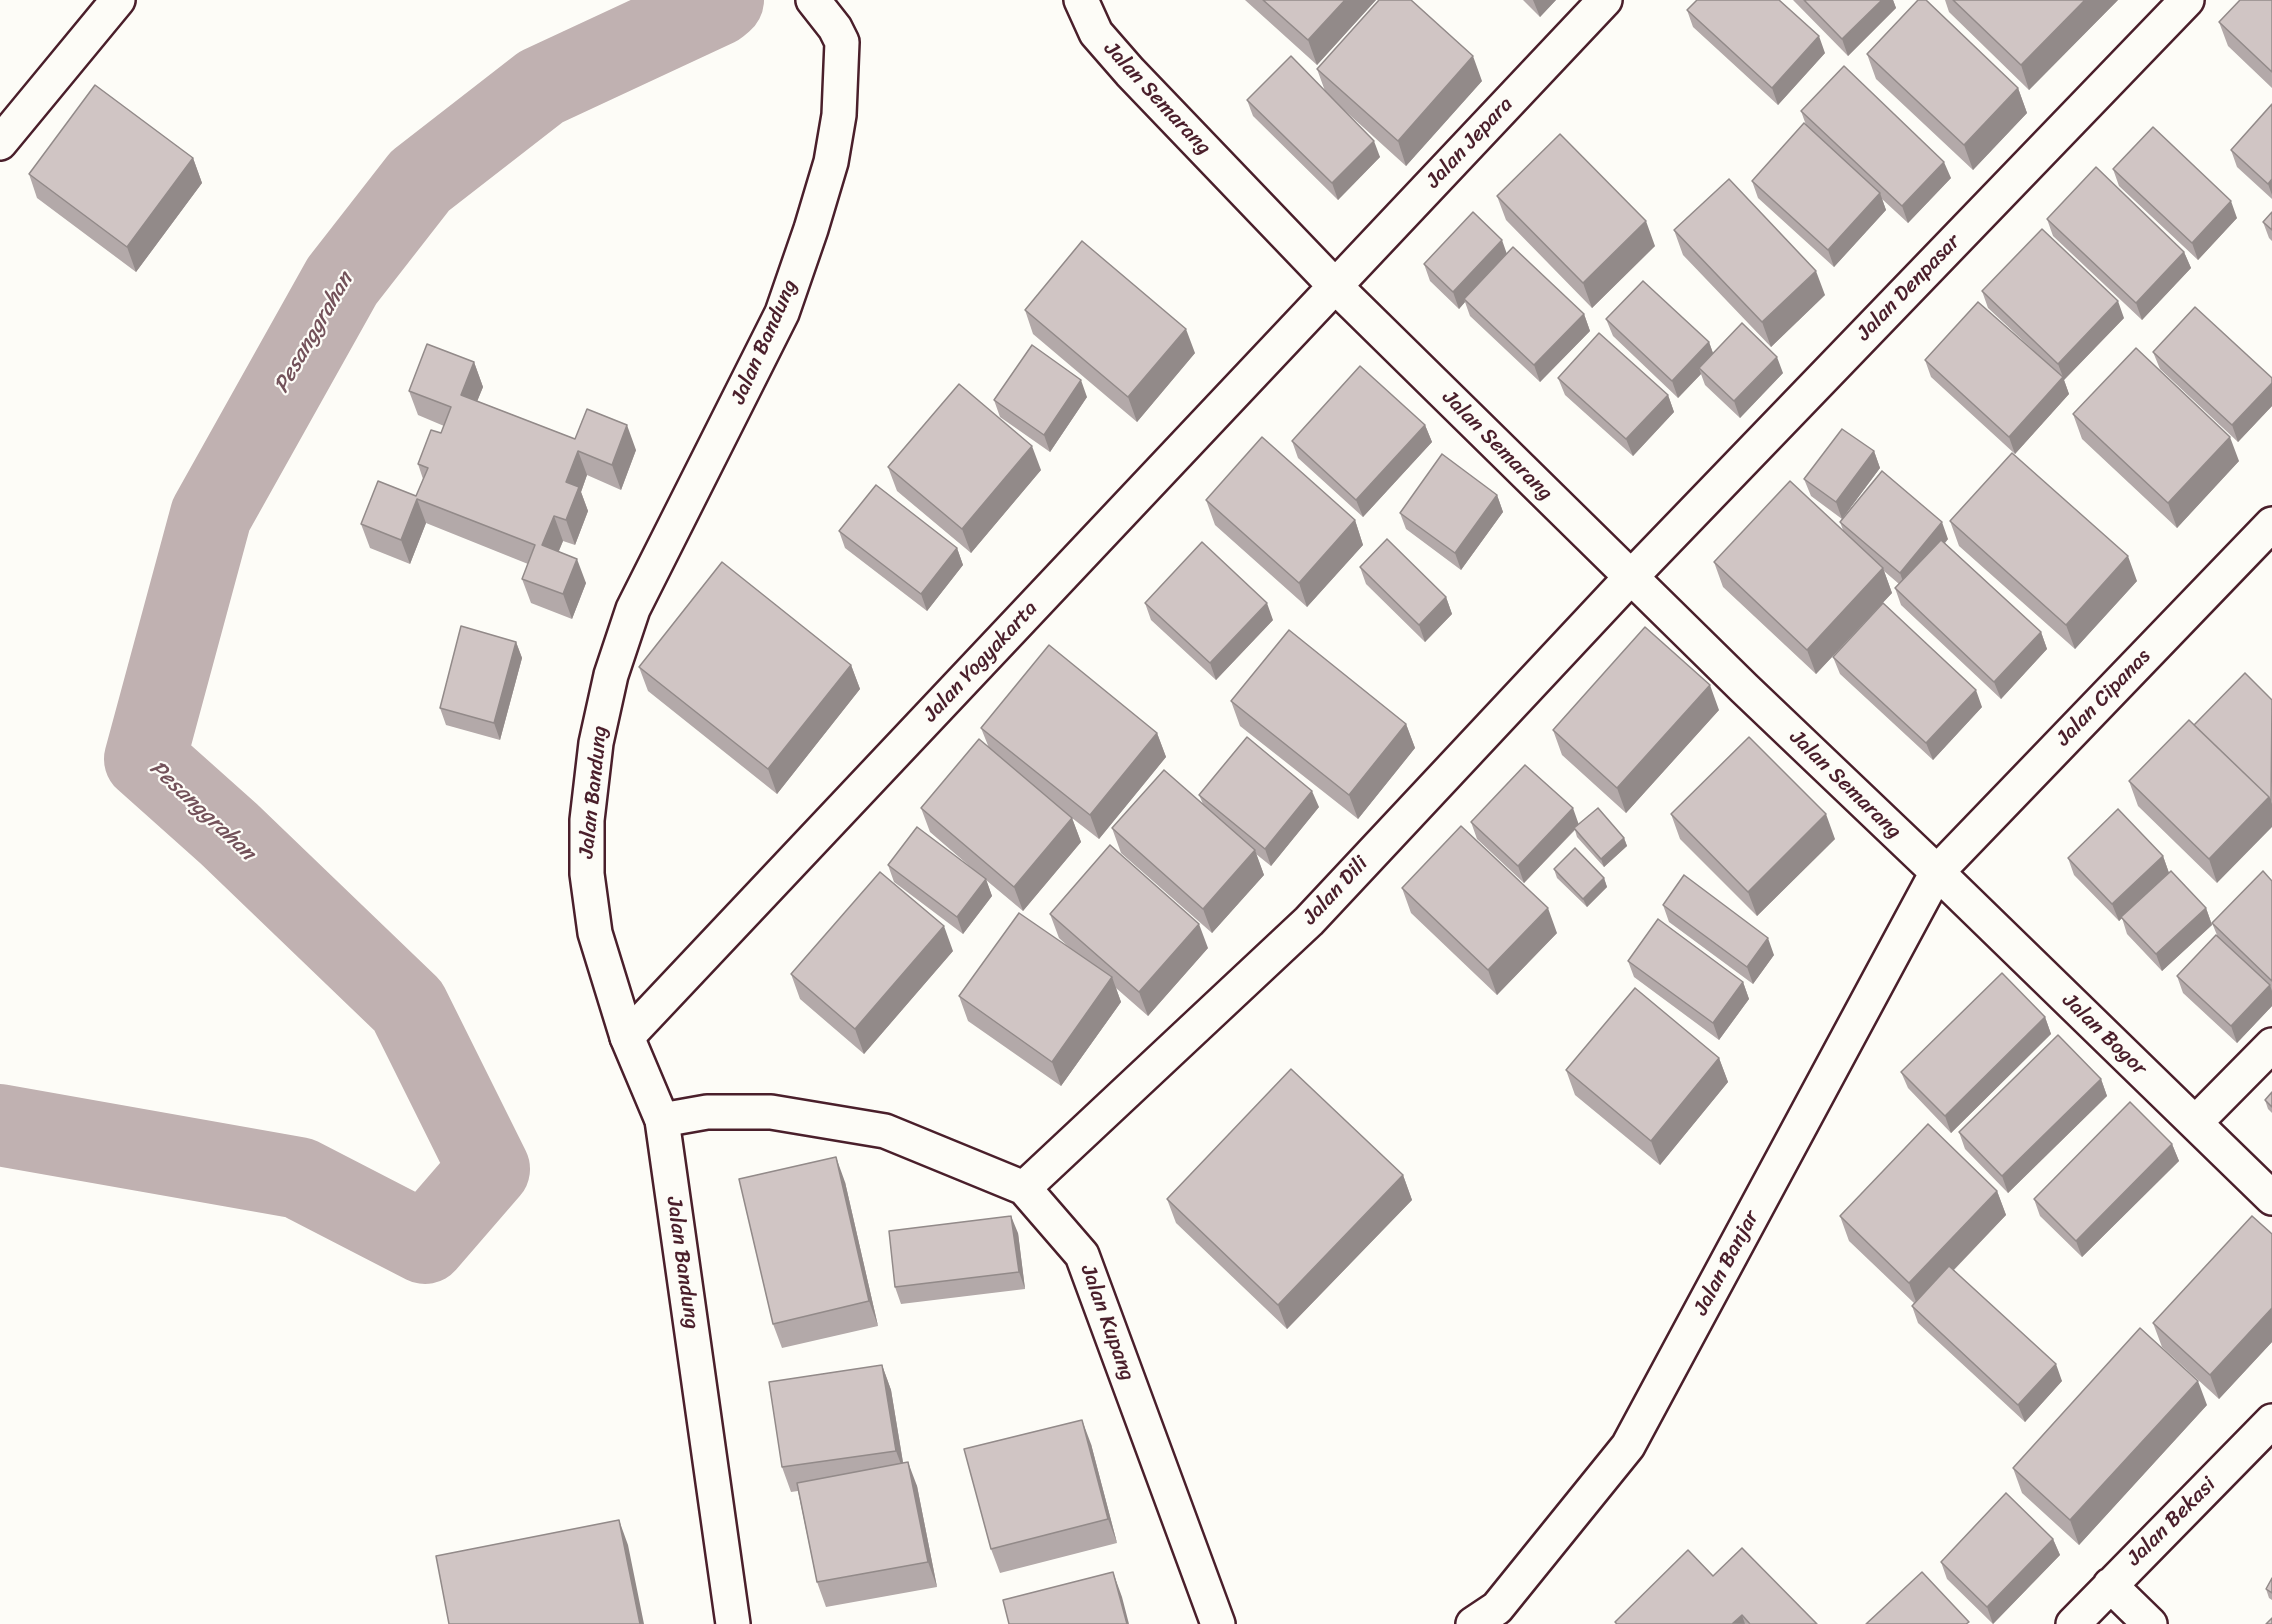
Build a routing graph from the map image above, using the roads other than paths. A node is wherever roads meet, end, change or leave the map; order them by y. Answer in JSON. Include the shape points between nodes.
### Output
{"nodes":[{"id":1,"x":118,"y":0,"type":"edge"},
{"id":2,"x":813,"y":0,"type":"edge"},
{"id":3,"x":1081,"y":0,"type":"edge"},
{"id":4,"x":1605,"y":0,"type":"edge"},
{"id":5,"x":2187,"y":0,"type":"edge"},
{"id":6,"x":0,"y":143,"type":"edge"},
{"id":7,"x":1336,"y":287,"type":"junction"},
{"id":8,"x":2272,"y":524,"type":"edge"},
{"id":9,"x":1630,"y":577,"type":"junction"},
{"id":10,"x":1937,"y":872,"type":"junction"},
{"id":11,"x":627,"y":1037,"type":"junction"},
{"id":12,"x":2272,"y":1044,"type":"edge"},
{"id":13,"x":662,"y":1120,"type":"junction"},
{"id":14,"x":2195,"y":1124,"type":"junction"},
{"id":15,"x":1024,"y":1188,"type":"junction"},
{"id":16,"x":2272,"y":1198,"type":"edge"},
{"id":17,"x":2272,"y":1421,"type":"edge"},
{"id":18,"x":2110,"y":1585,"type":"junction"},
{"id":19,"x":733,"y":1624,"type":"edge"},
{"id":20,"x":1218,"y":1624,"type":"edge"},
{"id":21,"x":1473,"y":1624,"type":"edge"},
{"id":22,"x":2073,"y":1624,"type":"edge"},
{"id":23,"x":2150,"y":1624,"type":"edge"}],
"edges":[{"from":1,"to":6,"type":"street"},
{"from":2,"to":11,"type":"street","name":"Jalan Bandung","via":[[842,42],[839,115],[831,162],[782,313],[633,609],[611,675],[596,743],[587,820],[587,874],[595,933]]},
{"from":3,"to":7,"type":"street","name":"Jalan Semarang","via":[[1096,33],[1130,72]]},
{"from":4,"to":7,"type":"street","name":"Jalan Jepara"},
{"from":5,"to":9,"type":"street","name":"Jalan Denpasar"},
{"from":7,"to":9,"type":"street","name":"Jalan Semarang"},
{"from":7,"to":11,"type":"street","name":"Jalan Yogyakarta"},
{"from":8,"to":10,"type":"street","name":"Jalan Cipanas"},
{"from":9,"to":10,"type":"street","name":"Jalan Semarang"},
{"from":9,"to":15,"type":"street","name":"Jalan Dili","via":[[1309,921]]},
{"from":10,"to":14,"type":"street","name":"Jalan Bogor"},
{"from":10,"to":21,"type":"street","name":"Jalan Banjar","via":[[1628,1446],[1497,1608]]},
{"from":11,"to":13,"type":"street","name":"Jalan Bandung"},
{"from":12,"to":14,"type":"street"},
{"from":13,"to":15,"type":"street","name":"Jalan Kupang","via":[[707,1112],[771,1112],[885,1131]]},
{"from":13,"to":19,"type":"street","name":"Jalan Bandung"},
{"from":14,"to":16,"type":"street","name":"Jalan Bogor"},
{"from":15,"to":20,"type":"street","name":"Jalan Kupang","via":[[1082,1255]]},
{"from":17,"to":18,"type":"street","name":"Jalan Bekasi"},
{"from":18,"to":22,"type":"street","name":"Jalan Bekasi"},
{"from":18,"to":23,"type":"street"}]}
